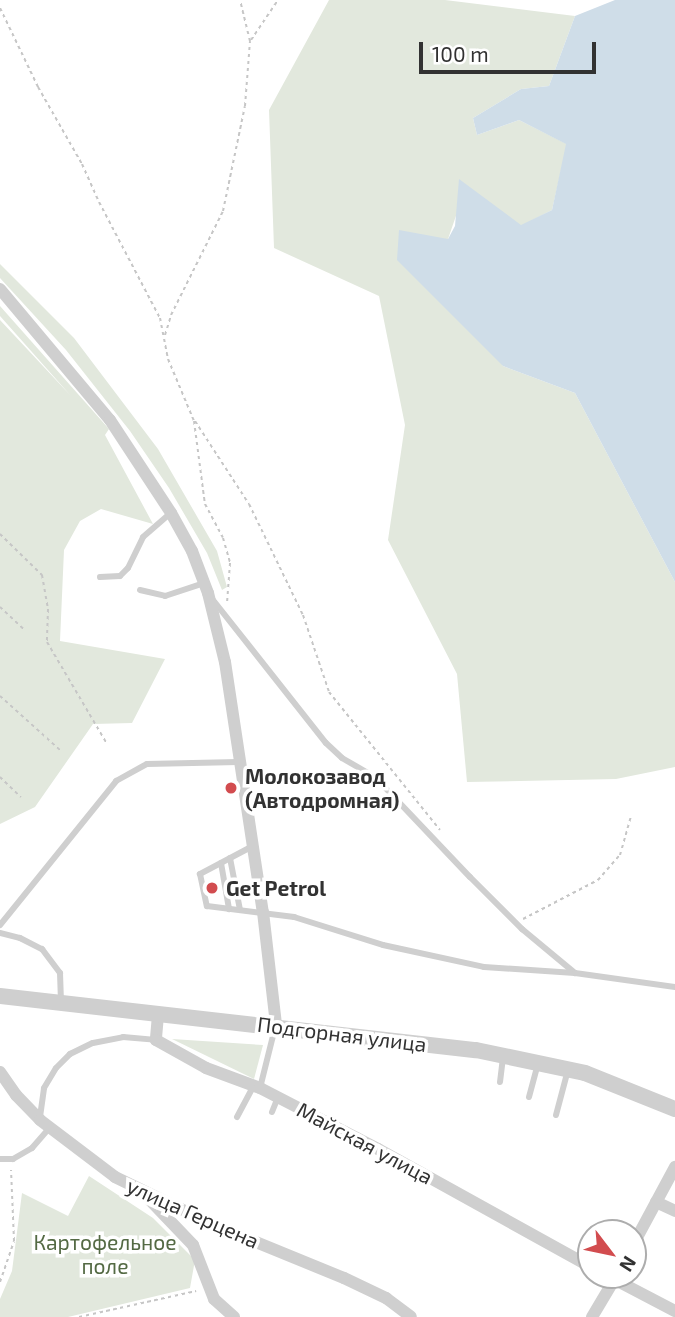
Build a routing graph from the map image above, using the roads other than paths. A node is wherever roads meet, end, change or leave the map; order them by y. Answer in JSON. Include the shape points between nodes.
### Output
{"nodes":[{"id":1,"x":0,"y":289,"type":"edge"},
{"id":2,"x":171,"y":513,"type":"junction"},
{"id":3,"x":100,"y":577,"type":"dead end"},
{"id":4,"x":206,"y":588,"type":"junction"},
{"id":5,"x":140,"y":590,"type":"dead end"},
{"id":6,"x":239,"y":762,"type":"junction"},
{"id":7,"x":251,"y":847,"type":"junction"},
{"id":8,"x":230,"y":858,"type":"junction"},
{"id":9,"x":221,"y":863,"type":"junction"},
{"id":10,"x":229,"y":909,"type":"junction"},
{"id":11,"x":240,"y":910,"type":"junction"},
{"id":12,"x":263,"y":912,"type":"junction"},
{"id":13,"x":0,"y":925,"type":"edge"},
{"id":14,"x":0,"y":933,"type":"edge"},
{"id":15,"x":576,"y":973,"type":"junction"},
{"id":16,"x":675,"y":987,"type":"edge"},
{"id":17,"x":0,"y":996,"type":"edge"},
{"id":18,"x":61,"y":1004,"type":"junction"},
{"id":19,"x":158,"y":1015,"type":"junction"},
{"id":20,"x":276,"y":1026,"type":"junction"},
{"id":21,"x":156,"y":1040,"type":"junction"},
{"id":22,"x":503,"y":1055,"type":"junction"},
{"id":23,"x":538,"y":1062,"type":"junction"},
{"id":24,"x":568,"y":1069,"type":"junction"},
{"id":25,"x":0,"y":1072,"type":"edge"},
{"id":26,"x":500,"y":1082,"type":"dead end"},
{"id":27,"x":257,"y":1086,"type":"junction"},
{"id":28,"x":278,"y":1097,"type":"junction"},
{"id":29,"x":529,"y":1097,"type":"dead end"},
{"id":30,"x":675,"y":1109,"type":"edge"},
{"id":31,"x":272,"y":1112,"type":"dead end"},
{"id":32,"x":556,"y":1115,"type":"dead end"},
{"id":33,"x":237,"y":1117,"type":"dead end"},
{"id":34,"x":45,"y":1124,"type":"junction"},
{"id":35,"x":0,"y":1159,"type":"edge"},
{"id":36,"x":675,"y":1167,"type":"edge"},
{"id":37,"x":141,"y":1192,"type":"junction"},
{"id":38,"x":656,"y":1202,"type":"junction"},
{"id":39,"x":675,"y":1211,"type":"edge"},
{"id":40,"x":647,"y":1219,"type":"edge"},
{"id":41,"x":577,"y":1259,"type":"edge"},
{"id":42,"x":606,"y":1289,"type":"edge"},
{"id":43,"x":634,"y":1289,"type":"edge"},
{"id":44,"x":675,"y":1311,"type":"edge"},
{"id":45,"x":234,"y":1317,"type":"edge"},
{"id":46,"x":411,"y":1317,"type":"edge"},
{"id":47,"x":592,"y":1317,"type":"edge"}],
"edges":[{"from":1,"to":2,"type":"street","via":[[110,420]]},
{"from":2,"to":3,"type":"lane","via":[[142,537],[120,576]]},
{"from":2,"to":4,"type":"street"},
{"from":4,"to":5,"type":"lane","via":[[164,596]]},
{"from":4,"to":6,"type":"street","via":[[223,650]]},
{"from":4,"to":15,"type":"lane","via":[[326,743],[375,777],[516,923]]},
{"from":6,"to":7,"type":"street"},
{"from":6,"to":13,"type":"lane","via":[[147,764],[116,781]]},
{"from":7,"to":8,"type":"lane"},
{"from":7,"to":12,"type":"street"},
{"from":8,"to":9,"type":"lane"},
{"from":8,"to":11,"type":"lane"},
{"from":9,"to":10,"type":"lane"},
{"from":9,"to":10,"type":"lane","via":[[200,874],[207,906]]},
{"from":10,"to":11,"type":"lane"},
{"from":11,"to":12,"type":"lane"},
{"from":12,"to":15,"type":"lane","via":[[484,967]]},
{"from":12,"to":20,"type":"street"},
{"from":14,"to":18,"type":"lane","via":[[41,949],[60,974]]},
{"from":15,"to":16,"type":"lane"},
{"from":17,"to":18,"type":"street","name":"Подгорная улица"},
{"from":18,"to":19,"type":"street","name":"Подгорная улица"},
{"from":19,"to":20,"type":"street","name":"Подгорная улица"},
{"from":19,"to":21,"type":"street"},
{"from":20,"to":22,"type":"street","name":"Подгорная улица"},
{"from":20,"to":27,"type":"lane"},
{"from":21,"to":27,"type":"street","name":"Майская улица","via":[[206,1068]]},
{"from":21,"to":34,"type":"lane","via":[[123,1037],[70,1054],[44,1088],[40,1107]]},
{"from":22,"to":23,"type":"street","name":"Подгорная улица"},
{"from":22,"to":26,"type":"lane"},
{"from":23,"to":24,"type":"street","name":"Подгорная улица"},
{"from":23,"to":29,"type":"lane"},
{"from":24,"to":30,"type":"street","name":"Подгорная улица","via":[[620,1084]]},
{"from":24,"to":32,"type":"lane"},
{"from":25,"to":34,"type":"street","name":"улица Герцена"},
{"from":27,"to":28,"type":"street","name":"Майская улица"},
{"from":27,"to":33,"type":"lane"},
{"from":28,"to":31,"type":"lane"},
{"from":28,"to":41,"type":"street","name":"Майская улица"},
{"from":34,"to":35,"type":"lane","via":[[32,1148]]},
{"from":34,"to":37,"type":"street","name":"улица Герцена"},
{"from":36,"to":38,"type":"street"},
{"from":37,"to":45,"type":"street","via":[[193,1245],[214,1299]]},
{"from":37,"to":46,"type":"street","name":"улица Герцена","via":[[344,1278],[386,1298]]},
{"from":38,"to":39,"type":"street"},
{"from":38,"to":40,"type":"street"},
{"from":42,"to":47,"type":"street"},
{"from":43,"to":44,"type":"street"}]}
